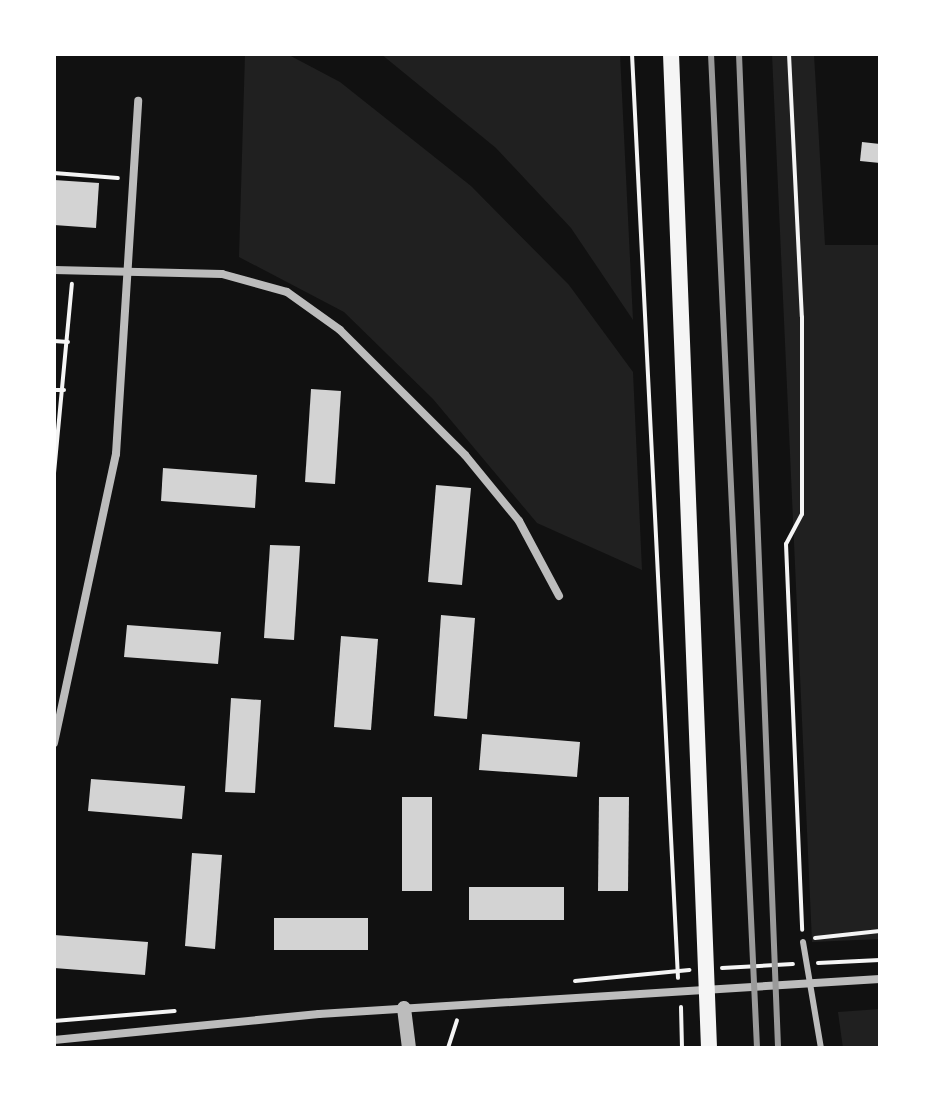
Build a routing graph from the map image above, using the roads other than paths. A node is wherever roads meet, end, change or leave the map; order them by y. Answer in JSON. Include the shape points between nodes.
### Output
{"nodes":[{"id":1,"x":671,"y":54,"type":"edge"},
{"id":2,"x":138,"y":101,"type":"dead end"},
{"id":3,"x":54,"y":270,"type":"edge"},
{"id":4,"x":126,"y":274,"type":"junction"},
{"id":5,"x":559,"y":596,"type":"dead end"},
{"id":6,"x":54,"y":743,"type":"edge"},
{"id":7,"x":803,"y":942,"type":"road end"},
{"id":8,"x":880,"y":979,"type":"edge"},
{"id":9,"x":404,"y":1008,"type":"junction"},
{"id":10,"x":54,"y":1040,"type":"edge"},
{"id":11,"x":409,"y":1048,"type":"edge"},
{"id":12,"x":709,"y":1048,"type":"edge"},
{"id":13,"x":821,"y":1048,"type":"edge"}],
"edges":[{"from":1,"to":12,"type":"main road"},
{"from":2,"to":4,"type":"street"},
{"from":3,"to":4,"type":"street"},
{"from":4,"to":5,"type":"street","via":[[253,279],[287,292],[340,330],[465,455],[519,521]]},
{"from":4,"to":6,"type":"street","via":[[116,454]]},
{"from":7,"to":13,"type":"lane"},
{"from":8,"to":9,"type":"street"},
{"from":9,"to":10,"type":"street"},
{"from":9,"to":11,"type":"street"}]}
